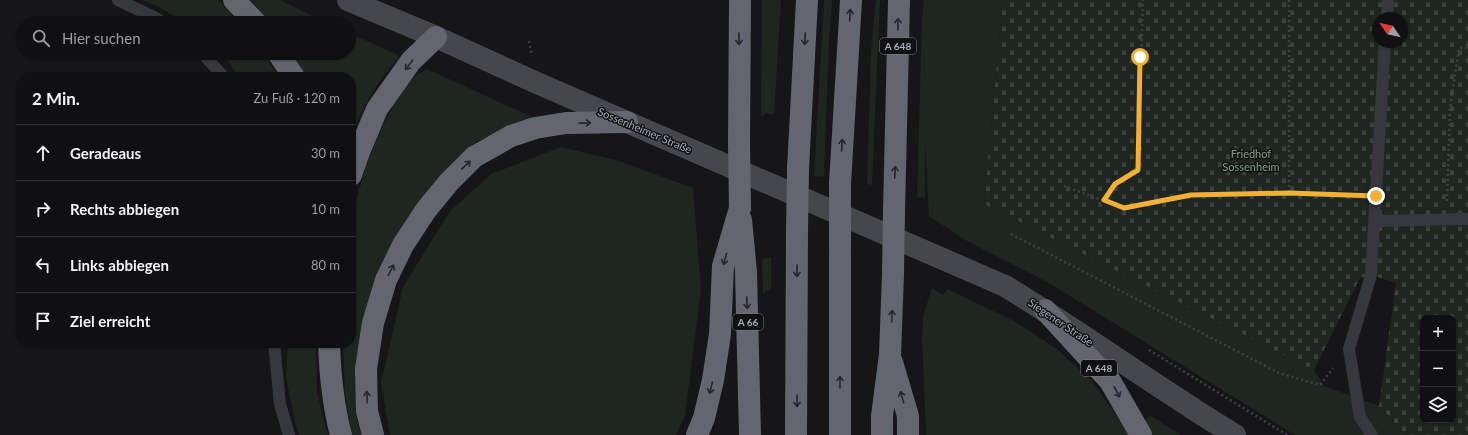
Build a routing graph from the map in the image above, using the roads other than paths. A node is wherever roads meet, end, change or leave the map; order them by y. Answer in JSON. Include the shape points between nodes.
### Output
{"nodes":[{"id":1,"x":118,"y":0,"type":"edge"},
{"id":2,"x":234,"y":0,"type":"edge"},
{"id":3,"x":348,"y":0,"type":"edge"},
{"id":4,"x":740,"y":0,"type":"edge"},
{"id":5,"x":807,"y":0,"type":"edge"},
{"id":6,"x":851,"y":0,"type":"edge"},
{"id":7,"x":899,"y":0,"type":"edge"},
{"id":8,"x":1388,"y":0,"type":"edge"},
{"id":9,"x":1387,"y":12,"type":"edge"},
{"id":10,"x":152,"y":16,"type":"edge"},
{"id":11,"x":249,"y":16,"type":"edge"},
{"id":12,"x":436,"y":37,"type":"junction"},
{"id":13,"x":1385,"y":48,"type":"edge"},
{"id":14,"x":208,"y":60,"type":"edge"},
{"id":15,"x":283,"y":60,"type":"edge"},
{"id":16,"x":219,"y":72,"type":"edge"},
{"id":17,"x":291,"y":72,"type":"edge"},
{"id":18,"x":628,"y":122,"type":"junction"},
{"id":19,"x":356,"y":159,"type":"edge"},
{"id":20,"x":740,"y":208,"type":"junction"},
{"id":21,"x":1468,"y":219,"type":"edge"},
{"id":22,"x":1375,"y":220,"type":"junction"},
{"id":23,"x":943,"y":259,"type":"joint"},
{"id":24,"x":1045,"y":310,"type":"junction"},
{"id":25,"x":274,"y":348,"type":"edge"},
{"id":26,"x":329,"y":348,"type":"edge"},
{"id":27,"x":890,"y":355,"type":"junction"},
{"id":28,"x":289,"y":435,"type":"edge"},
{"id":29,"x":341,"y":435,"type":"edge"},
{"id":30,"x":373,"y":435,"type":"edge"},
{"id":31,"x":697,"y":435,"type":"edge"},
{"id":32,"x":750,"y":435,"type":"edge"},
{"id":33,"x":796,"y":435,"type":"edge"},
{"id":34,"x":840,"y":435,"type":"edge"},
{"id":35,"x":882,"y":435,"type":"edge"},
{"id":36,"x":908,"y":435,"type":"edge"},
{"id":37,"x":1141,"y":435,"type":"edge"},
{"id":38,"x":1235,"y":435,"type":"edge"},
{"id":39,"x":1372,"y":435,"type":"edge"}],
"edges":[{"from":1,"to":10,"type":"lane"},
{"from":2,"to":11,"type":"highway"},
{"from":3,"to":12,"type":"main road","name":"Sossenheimer Straße"},
{"from":4,"to":20,"type":"highway","number":"A 66","one_way":true,"bridge":true},
{"from":5,"to":33,"type":"highway","one_way":true,"bridge":true,"via":[[798,169]]},
{"from":34,"to":6,"type":"highway","one_way":true,"bridge":true,"via":[[840,184]]},
{"from":27,"to":7,"type":"highway","number":"A 648","one_way":true,"bridge":true},
{"from":8,"to":9,"type":"lane"},
{"from":12,"to":18,"type":"main road","name":"Sossenheimer Straße"},
{"from":12,"to":19,"type":"highway","one_way":true,"via":[[411,61],[377,109]]},
{"from":13,"to":22,"type":"lane"},
{"from":14,"to":16,"type":"lane"},
{"from":15,"to":17,"type":"highway"},
{"from":18,"to":23,"type":"main road","name":"Sossenheimer Straße"},
{"from":30,"to":18,"type":"highway","one_way":true,"via":[[367,411],[366,369],[373,323],[386,280],[404,245],[426,210],[448,182],[474,158],[511,136],[535,128],[566,123]]},
{"from":20,"to":31,"type":"highway","one_way":true,"via":[[723,266],[720,334],[713,380]]},
{"from":20,"to":32,"type":"highway","number":"A 66","one_way":true,"via":[[746,272]]},
{"from":21,"to":22,"type":"lane"},
{"from":22,"to":39,"type":"lane","via":[[1371,275],[1348,349],[1360,417]]},
{"from":23,"to":24,"type":"main road","name":"Siegener Straße","via":[[1005,286]]},
{"from":24,"to":37,"type":"highway","number":"A 648","one_way":true,"via":[[1110,381]]},
{"from":24,"to":38,"type":"main road","name":"Siegener Straße"},
{"from":25,"to":28,"type":"lane","via":[[280,404]]},
{"from":26,"to":29,"type":"highway","via":[[335,412]]},
{"from":27,"to":35,"type":"highway","number":"A 648"},
{"from":36,"to":27,"type":"highway","number":"A 648","one_way":true,"via":[[908,416]]}]}
